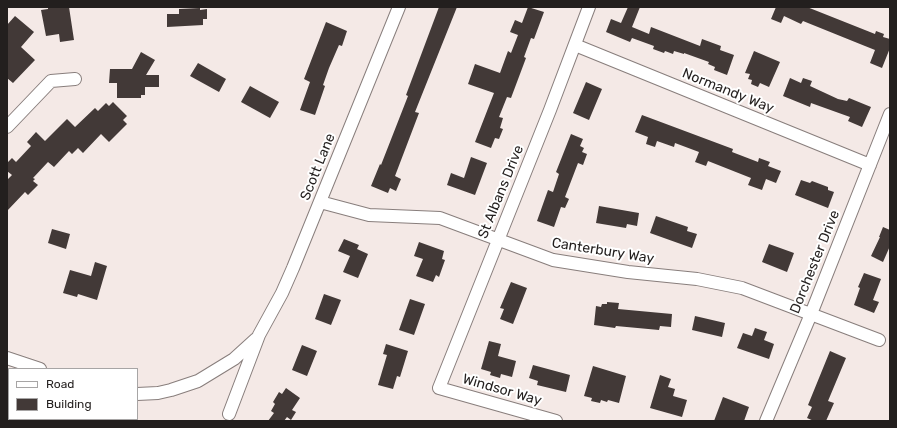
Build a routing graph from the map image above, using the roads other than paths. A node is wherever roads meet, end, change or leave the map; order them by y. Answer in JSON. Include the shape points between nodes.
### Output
{"nodes":[{"id":1,"x":399,"y":7,"type":"edge"},
{"id":2,"x":589,"y":7,"type":"edge"},
{"id":3,"x":575,"y":45,"type":"junction"},
{"id":4,"x":75,"y":79,"type":"dead end"},
{"id":5,"x":890,"y":114,"type":"edge"},
{"id":6,"x":7,"y":127,"type":"edge"},
{"id":7,"x":870,"y":165,"type":"junction"},
{"id":8,"x":320,"y":202,"type":"junction"},
{"id":9,"x":498,"y":240,"type":"junction"},
{"id":10,"x":811,"y":314,"type":"junction"},
{"id":11,"x":259,"y":335,"type":"junction"},
{"id":12,"x":879,"y":340,"type":"dead end"},
{"id":13,"x":7,"y":358,"type":"edge"},
{"id":14,"x":37,"y":368,"type":"edge"},
{"id":15,"x":439,"y":388,"type":"joint"},
{"id":16,"x":138,"y":394,"type":"edge"},
{"id":17,"x":229,"y":414,"type":"dead end"},
{"id":18,"x":556,"y":421,"type":"edge"},
{"id":19,"x":766,"y":421,"type":"edge"}],
"edges":[{"from":1,"to":8,"type":"street","name":"Scott Lane"},
{"from":2,"to":3,"type":"street","name":"St Albans Drive"},
{"from":3,"to":7,"type":"street","name":"Normandy Way"},
{"from":3,"to":9,"type":"street","name":"St Albans Drive"},
{"from":4,"to":6,"type":"street","via":[[51,81]]},
{"from":5,"to":7,"type":"street","name":"Dorchester Drive"},
{"from":7,"to":10,"type":"street","name":"Dorchester Drive"},
{"from":8,"to":9,"type":"street","name":"Canterbury Way","via":[[369,215],[440,218]]},
{"from":8,"to":11,"type":"street","name":"Scott Lane","via":[[282,293]]},
{"from":9,"to":10,"type":"street","name":"Canterbury Way","via":[[553,260],[628,272],[697,279],[742,288]]},
{"from":9,"to":15,"type":"street","name":"St Albans Drive"},
{"from":10,"to":12,"type":"street","name":"Canterbury Way"},
{"from":10,"to":19,"type":"street","name":"Dorchester Drive"},
{"from":11,"to":16,"type":"street","name":"Scott Lane","via":[[234,359],[198,381],[172,390]]},
{"from":11,"to":17,"type":"street","name":"Scott Lane"},
{"from":13,"to":14,"type":"street"},
{"from":15,"to":18,"type":"street","name":"Windsor Way"}]}
